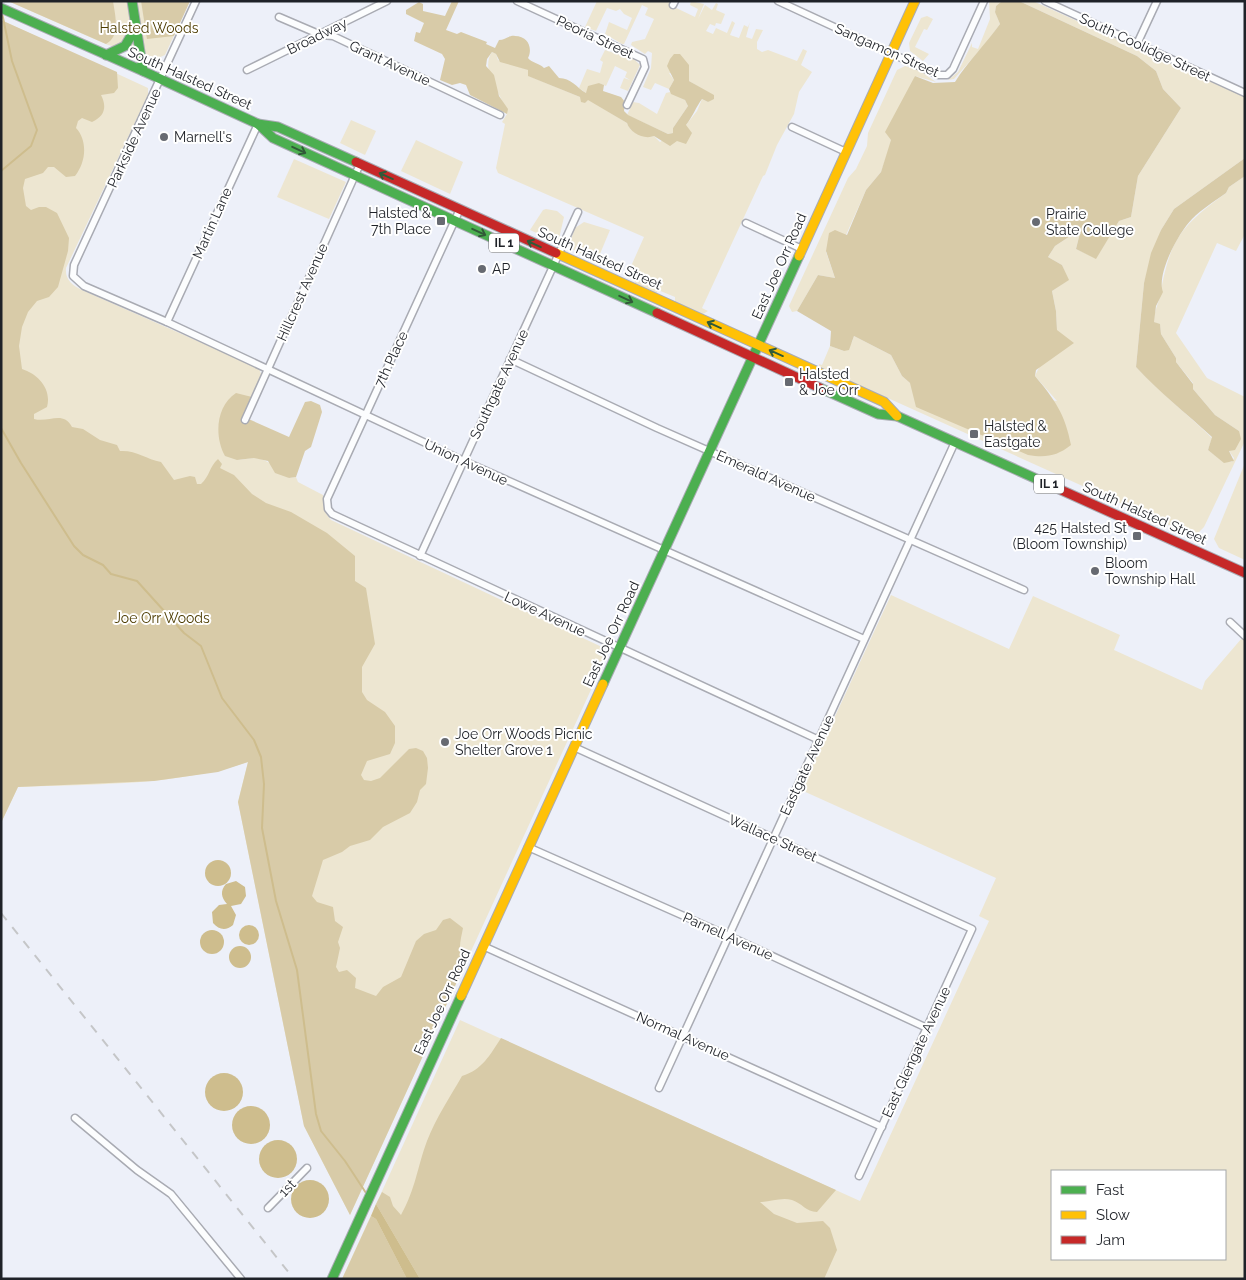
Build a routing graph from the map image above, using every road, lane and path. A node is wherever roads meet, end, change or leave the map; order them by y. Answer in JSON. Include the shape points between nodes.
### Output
{"nodes":[{"id":1,"x":132,"y":1,"type":"edge"},
{"id":2,"x":196,"y":1,"type":"edge"},
{"id":3,"x":387,"y":1,"type":"edge"},
{"id":4,"x":517,"y":1,"type":"edge"},
{"id":5,"x":778,"y":1,"type":"edge"},
{"id":6,"x":915,"y":1,"type":"edge"},
{"id":7,"x":984,"y":1,"type":"edge"},
{"id":8,"x":1045,"y":1,"type":"edge"},
{"id":9,"x":1157,"y":1,"type":"edge"},
{"id":10,"x":1,"y":8,"type":"edge"},
{"id":11,"x":279,"y":17,"type":"dead end"},
{"id":12,"x":136,"y":26,"type":"junction"},
{"id":13,"x":321,"y":35,"type":"junction"},
{"id":14,"x":1137,"y":44,"type":"junction"},
{"id":15,"x":891,"y":54,"type":"junction"},
{"id":16,"x":106,"y":55,"type":"junction"},
{"id":17,"x":247,"y":70,"type":"dead end"},
{"id":18,"x":143,"y":72,"type":"junction"},
{"id":19,"x":161,"y":80,"type":"junction"},
{"id":20,"x":1245,"y":93,"type":"edge"},
{"id":21,"x":627,"y":105,"type":"dead end"},
{"id":22,"x":500,"y":115,"type":"dead end"},
{"id":23,"x":258,"y":124,"type":"junction"},
{"id":24,"x":792,"y":127,"type":"dead end"},
{"id":25,"x":846,"y":152,"type":"junction"},
{"id":26,"x":360,"y":164,"type":"junction"},
{"id":27,"x":355,"y":175,"type":"junction"},
{"id":28,"x":460,"y":210,"type":"junction"},
{"id":29,"x":578,"y":212,"type":"dead end"},
{"id":30,"x":455,"y":220,"type":"junction"},
{"id":31,"x":746,"y":223,"type":"dead end"},
{"id":32,"x":802,"y":249,"type":"junction"},
{"id":33,"x":559,"y":255,"type":"junction"},
{"id":34,"x":554,"y":266,"type":"junction"},
{"id":35,"x":73,"y":276,"type":"joint"},
{"id":36,"x":167,"y":322,"type":"junction"},
{"id":37,"x":758,"y":345,"type":"junction"},
{"id":38,"x":753,"y":358,"type":"junction"},
{"id":39,"x":510,"y":359,"type":"junction"},
{"id":40,"x":268,"y":368,"type":"junction"},
{"id":41,"x":365,"y":414,"type":"junction"},
{"id":42,"x":897,"y":416,"type":"junction"},
{"id":43,"x":245,"y":420,"type":"dead end"},
{"id":44,"x":955,"y":442,"type":"junction"},
{"id":45,"x":710,"y":451,"type":"junction"},
{"id":46,"x":464,"y":461,"type":"junction"},
{"id":47,"x":328,"y":509,"type":"joint"},
{"id":48,"x":909,"y":540,"type":"junction"},
{"id":49,"x":664,"y":550,"type":"junction"},
{"id":50,"x":420,"y":556,"type":"junction"},
{"id":51,"x":1245,"y":573,"type":"edge"},
{"id":52,"x":1024,"y":590,"type":"dead end"},
{"id":53,"x":1230,"y":622,"type":"dead end"},
{"id":54,"x":1245,"y":636,"type":"edge"},
{"id":55,"x":864,"y":640,"type":"junction"},
{"id":56,"x":619,"y":648,"type":"junction"},
{"id":57,"x":819,"y":740,"type":"junction"},
{"id":58,"x":574,"y":747,"type":"junction"},
{"id":59,"x":774,"y":838,"type":"junction"},
{"id":60,"x":528,"y":847,"type":"junction"},
{"id":61,"x":972,"y":928,"type":"joint"},
{"id":62,"x":729,"y":936,"type":"junction"},
{"id":63,"x":483,"y":946,"type":"junction"},
{"id":64,"x":927,"y":1028,"type":"junction"},
{"id":65,"x":683,"y":1036,"type":"junction"},
{"id":66,"x":660,"y":1088,"type":"dead end"},
{"id":67,"x":75,"y":1118,"type":"dead end"},
{"id":68,"x":882,"y":1127,"type":"junction"},
{"id":69,"x":307,"y":1168,"type":"dead end"},
{"id":70,"x":859,"y":1176,"type":"dead end"},
{"id":71,"x":268,"y":1208,"type":"dead end"},
{"id":72,"x":241,"y":1279,"type":"edge"},
{"id":73,"x":332,"y":1279,"type":"edge"}],
"edges":[{"from":1,"to":12,"type":"main road"},
{"from":2,"to":19,"type":"street","name":"Parkside Avenue"},
{"from":3,"to":13,"type":"street","name":"Broadway"},
{"from":4,"to":21,"type":"street","name":"Peoria Street","via":[[644,59]]},
{"from":5,"to":15,"type":"street","name":"Sangamon Street"},
{"from":6,"to":15,"type":"main road","name":"East Joe Orr Road"},
{"from":7,"to":15,"type":"street","name":"Sangamon Street","via":[[953,69],[947,75],[938,75]]},
{"from":8,"to":14,"type":"street","name":"South Coolidge Street"},
{"from":9,"to":14,"type":"street"},
{"from":10,"to":16,"type":"main road","name":"South Halsted Street"},
{"from":11,"to":13,"type":"street","name":"Grant Avenue"},
{"from":12,"to":16,"type":"main road","via":[[127,47]]},
{"from":12,"to":18,"type":"main road"},
{"from":13,"to":17,"type":"street","name":"Broadway"},
{"from":13,"to":22,"type":"street","name":"Grant Avenue","via":[[334,36]]},
{"from":14,"to":20,"type":"street","name":"South Coolidge Street"},
{"from":15,"to":25,"type":"main road","name":"East Joe Orr Road"},
{"from":16,"to":18,"type":"main road","name":"South Halsted Street"},
{"from":18,"to":19,"type":"main road","name":"South Halsted Street","number":"IL 1"},
{"from":19,"to":23,"type":"main road","name":"South Halsted Street","number":"IL 1"},
{"from":19,"to":35,"type":"street","name":"Parkside Avenue","via":[[74,264]]},
{"from":23,"to":26,"type":"main road","name":"South Halsted Street","number":"IL 1","via":[[278,127]]},
{"from":23,"to":27,"type":"main road","name":"South Halsted Street","number":"IL 1","one_way":true,"via":[[273,138]]},
{"from":23,"to":36,"type":"street","name":"Martin Lane"},
{"from":24,"to":25,"type":"street"},
{"from":25,"to":32,"type":"main road","name":"East Joe Orr Road"},
{"from":26,"to":27,"type":"street","name":"Hillcrest Avenue"},
{"from":28,"to":26,"type":"main road","name":"South Halsted Street","number":"IL 1","one_way":true},
{"from":27,"to":30,"type":"main road","name":"South Halsted Street","number":"IL 1"},
{"from":27,"to":40,"type":"street","name":"Hillcrest Avenue"},
{"from":28,"to":30,"type":"street","name":"7th Place"},
{"from":33,"to":28,"type":"main road","name":"South Halsted Street","number":"IL 1","one_way":true},
{"from":29,"to":33,"type":"street","name":"Southgate Avenue"},
{"from":30,"to":34,"type":"main road","name":"South Halsted Street","number":"IL 1","one_way":true},
{"from":30,"to":41,"type":"street","name":"7th Place"},
{"from":31,"to":32,"type":"street"},
{"from":32,"to":37,"type":"main road","name":"East Joe Orr Road"},
{"from":33,"to":34,"type":"street","name":"Southgate Avenue"},
{"from":37,"to":33,"type":"main road","name":"South Halsted Street","number":"IL 1","one_way":true},
{"from":34,"to":38,"type":"main road","name":"South Halsted Street","number":"IL 1","one_way":true},
{"from":34,"to":39,"type":"street","name":"Southgate Avenue"},
{"from":35,"to":36,"type":"street","name":"Union Avenue","via":[[84,286]]},
{"from":36,"to":40,"type":"street","name":"Union Avenue"},
{"from":37,"to":38,"type":"main road","name":"East Joe Orr Road"},
{"from":42,"to":37,"type":"main road","name":"South Halsted Street","number":"IL 1","one_way":true,"via":[[884,402]]},
{"from":38,"to":42,"type":"main road","name":"South Halsted Street","number":"IL 1","via":[[878,414]]},
{"from":38,"to":45,"type":"main road","name":"East Joe Orr Road"},
{"from":39,"to":45,"type":"street","name":"Emerald Avenue"},
{"from":39,"to":46,"type":"street","name":"Southgate Avenue"},
{"from":40,"to":41,"type":"street","name":"Union Avenue"},
{"from":40,"to":43,"type":"street","name":"Hillcrest Avenue"},
{"from":41,"to":46,"type":"street","name":"Union Avenue"},
{"from":41,"to":47,"type":"street","name":"7th Place","via":[[327,499]]},
{"from":42,"to":44,"type":"main road","name":"South Halsted Street","number":"IL 1"},
{"from":44,"to":48,"type":"street","name":"Eastgate Avenue"},
{"from":44,"to":51,"type":"main road","name":"South Halsted Street","number":"IL 1"},
{"from":45,"to":48,"type":"street","name":"Emerald Avenue"},
{"from":45,"to":49,"type":"main road","name":"East Joe Orr Road"},
{"from":46,"to":49,"type":"street","name":"Union Avenue"},
{"from":46,"to":50,"type":"street","name":"Southgate Avenue"},
{"from":47,"to":50,"type":"street","name":"Lowe Avenue","via":[[332,514]]},
{"from":48,"to":52,"type":"street","name":"Emerald Avenue"},
{"from":48,"to":55,"type":"street","name":"Eastgate Avenue"},
{"from":49,"to":55,"type":"street","name":"Union Avenue"},
{"from":49,"to":56,"type":"main road","name":"East Joe Orr Road"},
{"from":50,"to":56,"type":"street","name":"Lowe Avenue"},
{"from":53,"to":54,"type":"street"},
{"from":55,"to":57,"type":"street","name":"Eastgate Avenue"},
{"from":56,"to":57,"type":"street","name":"Lowe Avenue"},
{"from":56,"to":58,"type":"main road","name":"East Joe Orr Road"},
{"from":57,"to":59,"type":"street","name":"Eastgate Avenue"},
{"from":58,"to":59,"type":"street","name":"Wallace Street"},
{"from":58,"to":60,"type":"main road","name":"East Joe Orr Road"},
{"from":59,"to":61,"type":"street","name":"Wallace Street"},
{"from":59,"to":62,"type":"street","name":"Eastgate Avenue"},
{"from":60,"to":62,"type":"street","name":"Parnell Avenue"},
{"from":60,"to":63,"type":"main road","name":"East Joe Orr Road"},
{"from":61,"to":64,"type":"street","name":"East Glengate Avenue"},
{"from":62,"to":64,"type":"street","name":"Parnell Avenue"},
{"from":62,"to":65,"type":"street","name":"Eastgate Avenue"},
{"from":63,"to":65,"type":"street","name":"Normal Avenue"},
{"from":63,"to":73,"type":"main road","name":"East Joe Orr Road"},
{"from":64,"to":68,"type":"street","name":"East Glengate Avenue"},
{"from":65,"to":66,"type":"street","name":"Eastgate Avenue"},
{"from":65,"to":68,"type":"street","name":"Normal Avenue"},
{"from":67,"to":72,"type":"street","via":[[171,1194]]},
{"from":68,"to":70,"type":"street","name":"East Glengate Avenue"},
{"from":69,"to":71,"type":"street","name":"1st"}]}
